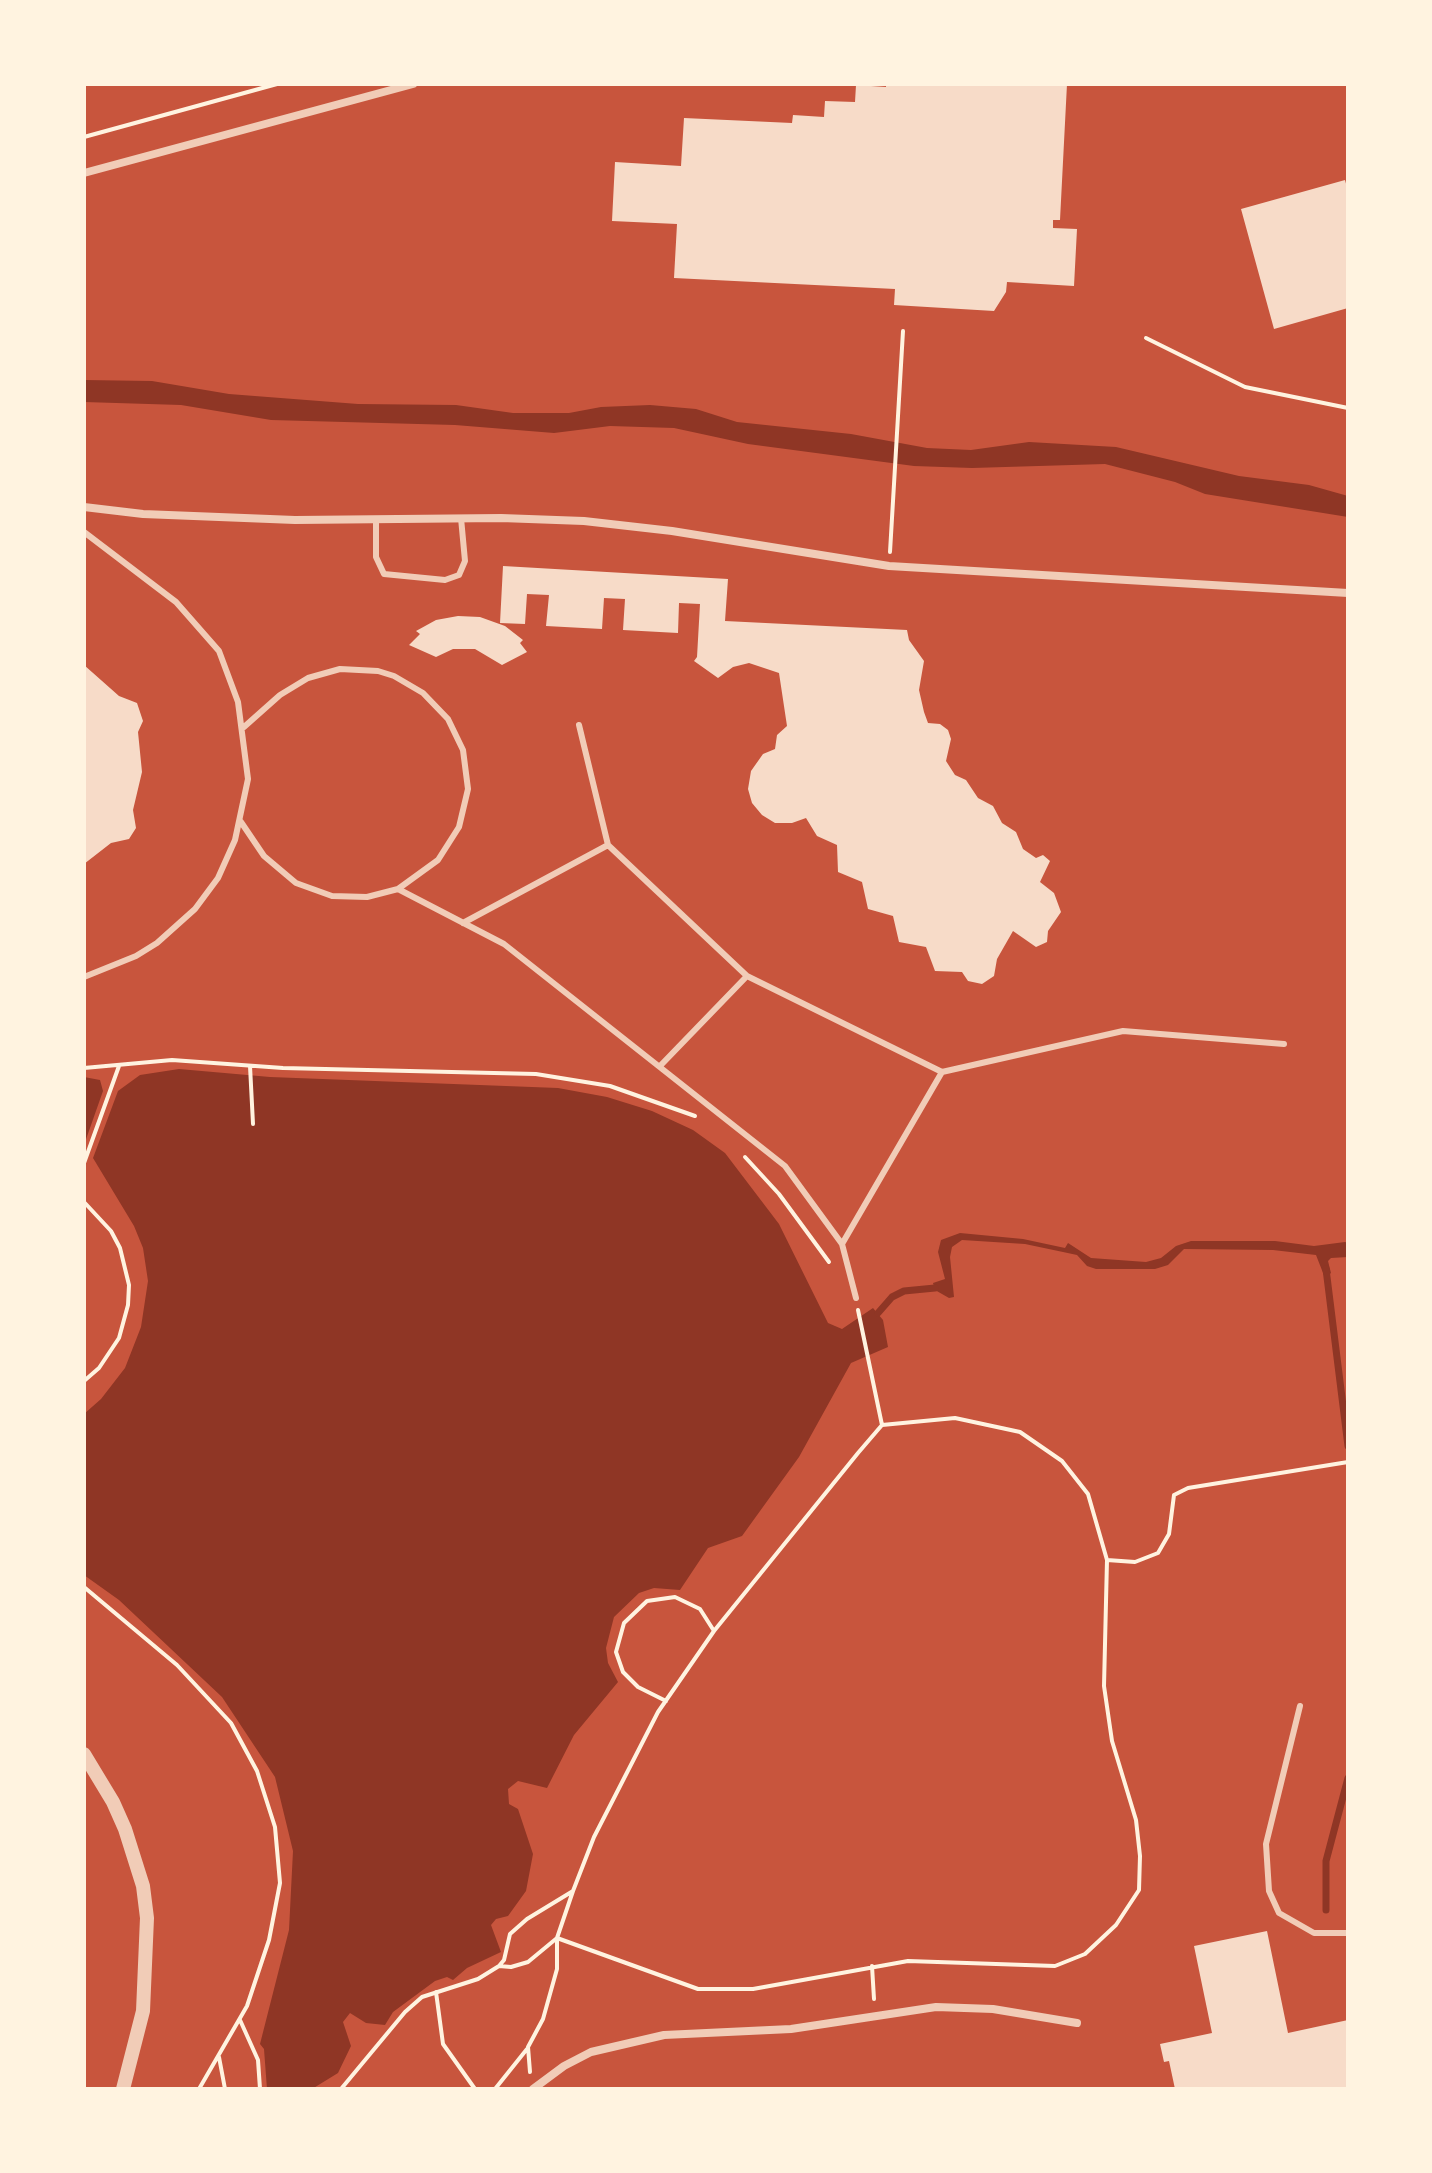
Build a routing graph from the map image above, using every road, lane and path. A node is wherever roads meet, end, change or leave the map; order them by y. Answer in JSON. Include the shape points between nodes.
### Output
{"nodes":[{"id":1,"x":277,"y":84,"type":"edge"},
{"id":2,"x":413,"y":84,"type":"edge"},
{"id":3,"x":84,"y":137,"type":"edge"},
{"id":4,"x":84,"y":173,"type":"edge"},
{"id":5,"x":903,"y":331,"type":"dead end"},
{"id":6,"x":1146,"y":338,"type":"dead end"},
{"id":7,"x":1348,"y":408,"type":"edge"},
{"id":8,"x":84,"y":507,"type":"edge"},
{"id":9,"x":461,"y":518,"type":"junction"},
{"id":10,"x":376,"y":519,"type":"junction"},
{"id":11,"x":84,"y":532,"type":"edge"},
{"id":12,"x":891,"y":538,"type":"dead end"},
{"id":13,"x":1348,"y":593,"type":"edge"},
{"id":14,"x":579,"y":725,"type":"dead end"},
{"id":15,"x":244,"y":727,"type":"junction"},
{"id":16,"x":241,"y":822,"type":"junction"},
{"id":17,"x":608,"y":845,"type":"junction"},
{"id":18,"x":398,"y":889,"type":"junction"},
{"id":19,"x":463,"y":923,"type":"junction"},
{"id":20,"x":747,"y":976,"type":"junction"},
{"id":21,"x":84,"y":977,"type":"edge"},
{"id":22,"x":1284,"y":1044,"type":"dead end"},
{"id":23,"x":661,"y":1065,"type":"junction"},
{"id":24,"x":119,"y":1066,"type":"junction"},
{"id":25,"x":250,"y":1066,"type":"junction"},
{"id":26,"x":84,"y":1068,"type":"edge"},
{"id":27,"x":942,"y":1072,"type":"junction"},
{"id":28,"x":701,"y":1120,"type":"dead end"},
{"id":29,"x":253,"y":1124,"type":"dead end"},
{"id":30,"x":740,"y":1152,"type":"dead end"},
{"id":31,"x":84,"y":1163,"type":"edge"},
{"id":32,"x":84,"y":1202,"type":"edge"},
{"id":33,"x":842,"y":1244,"type":"junction"},
{"id":34,"x":856,"y":1298,"type":"junction"},
{"id":35,"x":84,"y":1381,"type":"edge"},
{"id":36,"x":882,"y":1425,"type":"junction"},
{"id":37,"x":1346,"y":1462,"type":"edge"},
{"id":38,"x":1107,"y":1560,"type":"junction"},
{"id":39,"x":84,"y":1587,"type":"edge"},
{"id":40,"x":714,"y":1631,"type":"junction"},
{"id":41,"x":666,"y":1701,"type":"junction"},
{"id":42,"x":1300,"y":1706,"type":"dead end"},
{"id":43,"x":84,"y":1754,"type":"edge"},
{"id":44,"x":573,"y":1891,"type":"junction"},
{"id":45,"x":1348,"y":1933,"type":"edge"},
{"id":46,"x":557,"y":1938,"type":"junction"},
{"id":47,"x":499,"y":1966,"type":"junction"},
{"id":48,"x":872,"y":1966,"type":"junction"},
{"id":49,"x":436,"y":1992,"type":"junction"},
{"id":50,"x":875,"y":2015,"type":"junction"},
{"id":51,"x":240,"y":2020,"type":"junction"},
{"id":52,"x":1077,"y":2023,"type":"dead end"},
{"id":53,"x":528,"y":2047,"type":"junction"},
{"id":54,"x":219,"y":2055,"type":"junction"},
{"id":55,"x":531,"y":2075,"type":"dead end"},
{"id":56,"x":123,"y":2089,"type":"edge"},
{"id":57,"x":199,"y":2089,"type":"edge"},
{"id":58,"x":225,"y":2089,"type":"edge"},
{"id":59,"x":260,"y":2089,"type":"edge"},
{"id":60,"x":341,"y":2089,"type":"edge"},
{"id":61,"x":475,"y":2089,"type":"edge"},
{"id":62,"x":495,"y":2089,"type":"edge"},
{"id":63,"x":533,"y":2089,"type":"edge"}],
"edges":[{"from":1,"to":3,"type":"path"},
{"from":2,"to":4,"type":"street"},
{"from":5,"to":12,"type":"path"},
{"from":6,"to":7,"type":"path","via":[[1245,387]]},
{"from":8,"to":10,"type":"street","via":[[235,518]]},
{"from":9,"to":10,"type":"street"},
{"from":9,"to":10,"type":"lane","via":[[465,561],[459,575],[445,580],[384,574],[376,557]]},
{"from":9,"to":13,"type":"street","via":[[628,525],[889,566]]},
{"from":11,"to":15,"type":"lane","via":[[176,602],[209,637],[226,664]]},
{"from":14,"to":17,"type":"lane"},
{"from":15,"to":16,"type":"lane","via":[[248,779]]},
{"from":15,"to":18,"type":"lane","via":[[293,685],[340,669],[394,676],[437,706],[463,750],[468,789],[464,809],[438,860]]},
{"from":16,"to":18,"type":"lane","via":[[279,871],[314,891],[367,897]]},
{"from":16,"to":21,"type":"lane","via":[[228,859],[195,909],[147,949]]},
{"from":17,"to":19,"type":"lane"},
{"from":17,"to":20,"type":"lane"},
{"from":18,"to":19,"type":"lane"},
{"from":19,"to":23,"type":"lane","via":[[504,944]]},
{"from":20,"to":23,"type":"lane"},
{"from":20,"to":27,"type":"lane"},
{"from":22,"to":27,"type":"lane","via":[[1123,1031]]},
{"from":23,"to":33,"type":"lane","via":[[785,1166]]},
{"from":24,"to":25,"type":"path","via":[[172,1060]]},
{"from":24,"to":26,"type":"path"},
{"from":24,"to":31,"type":"path"},
{"from":25,"to":28,"type":"path","via":[[559,1076],[637,1094]]},
{"from":25,"to":29,"type":"path"},
{"from":27,"to":33,"type":"lane"},
{"from":30,"to":34,"type":"path","via":[[779,1194]]},
{"from":32,"to":35,"type":"path","via":[[111,1231],[129,1285],[119,1338]]},
{"from":33,"to":34,"type":"lane"},
{"from":34,"to":36,"type":"path"},
{"from":36,"to":38,"type":"path","via":[[955,1418],[1020,1432],[1062,1461],[1088,1494]]},
{"from":36,"to":40,"type":"path"},
{"from":37,"to":38,"type":"path","via":[[1188,1488],[1174,1495],[1169,1534],[1158,1553],[1135,1562]]},
{"from":38,"to":48,"type":"path","via":[[1104,1686],[1112,1741],[1136,1820],[1139,1890],[1116,1925],[1085,1954],[1055,1966],[908,1961]]},
{"from":39,"to":51,"type":"path","via":[[138,1629],[213,1701],[241,1738],[264,1789],[278,1845],[280,1883],[269,1940]]},
{"from":40,"to":41,"type":"path"},
{"from":40,"to":41,"type":"path","via":[[700,1609],[675,1597],[647,1601],[624,1623],[616,1652],[623,1672],[638,1687]]},
{"from":41,"to":44,"type":"path","via":[[594,1837]]},
{"from":42,"to":45,"type":"lane","via":[[1266,1844],[1269,1891],[1279,1913],[1314,1933]]},
{"from":43,"to":56,"type":"street","via":[[130,1842],[147,1918],[143,2011]]},
{"from":44,"to":46,"type":"path"},
{"from":44,"to":47,"type":"path","via":[[510,1934]]},
{"from":46,"to":47,"type":"path","via":[[528,1962]]},
{"from":46,"to":48,"type":"path","via":[[698,1989],[753,1989]]},
{"from":46,"to":53,"type":"path","via":[[557,1969],[543,2019]]},
{"from":47,"to":49,"type":"path","via":[[478,1979]]},
{"from":48,"to":50,"type":"path"},
{"from":49,"to":60,"type":"path","via":[[405,2012]]},
{"from":49,"to":61,"type":"path","via":[[443,2044]]},
{"from":50,"to":52,"type":"street","via":[[975,2008]]},
{"from":50,"to":63,"type":"street","via":[[791,2029],[623,2042],[577,2059]]},
{"from":51,"to":54,"type":"path"},
{"from":51,"to":59,"type":"path","via":[[258,2060]]},
{"from":53,"to":55,"type":"path"},
{"from":53,"to":62,"type":"path"},
{"from":54,"to":57,"type":"path"},
{"from":54,"to":58,"type":"path"}]}
